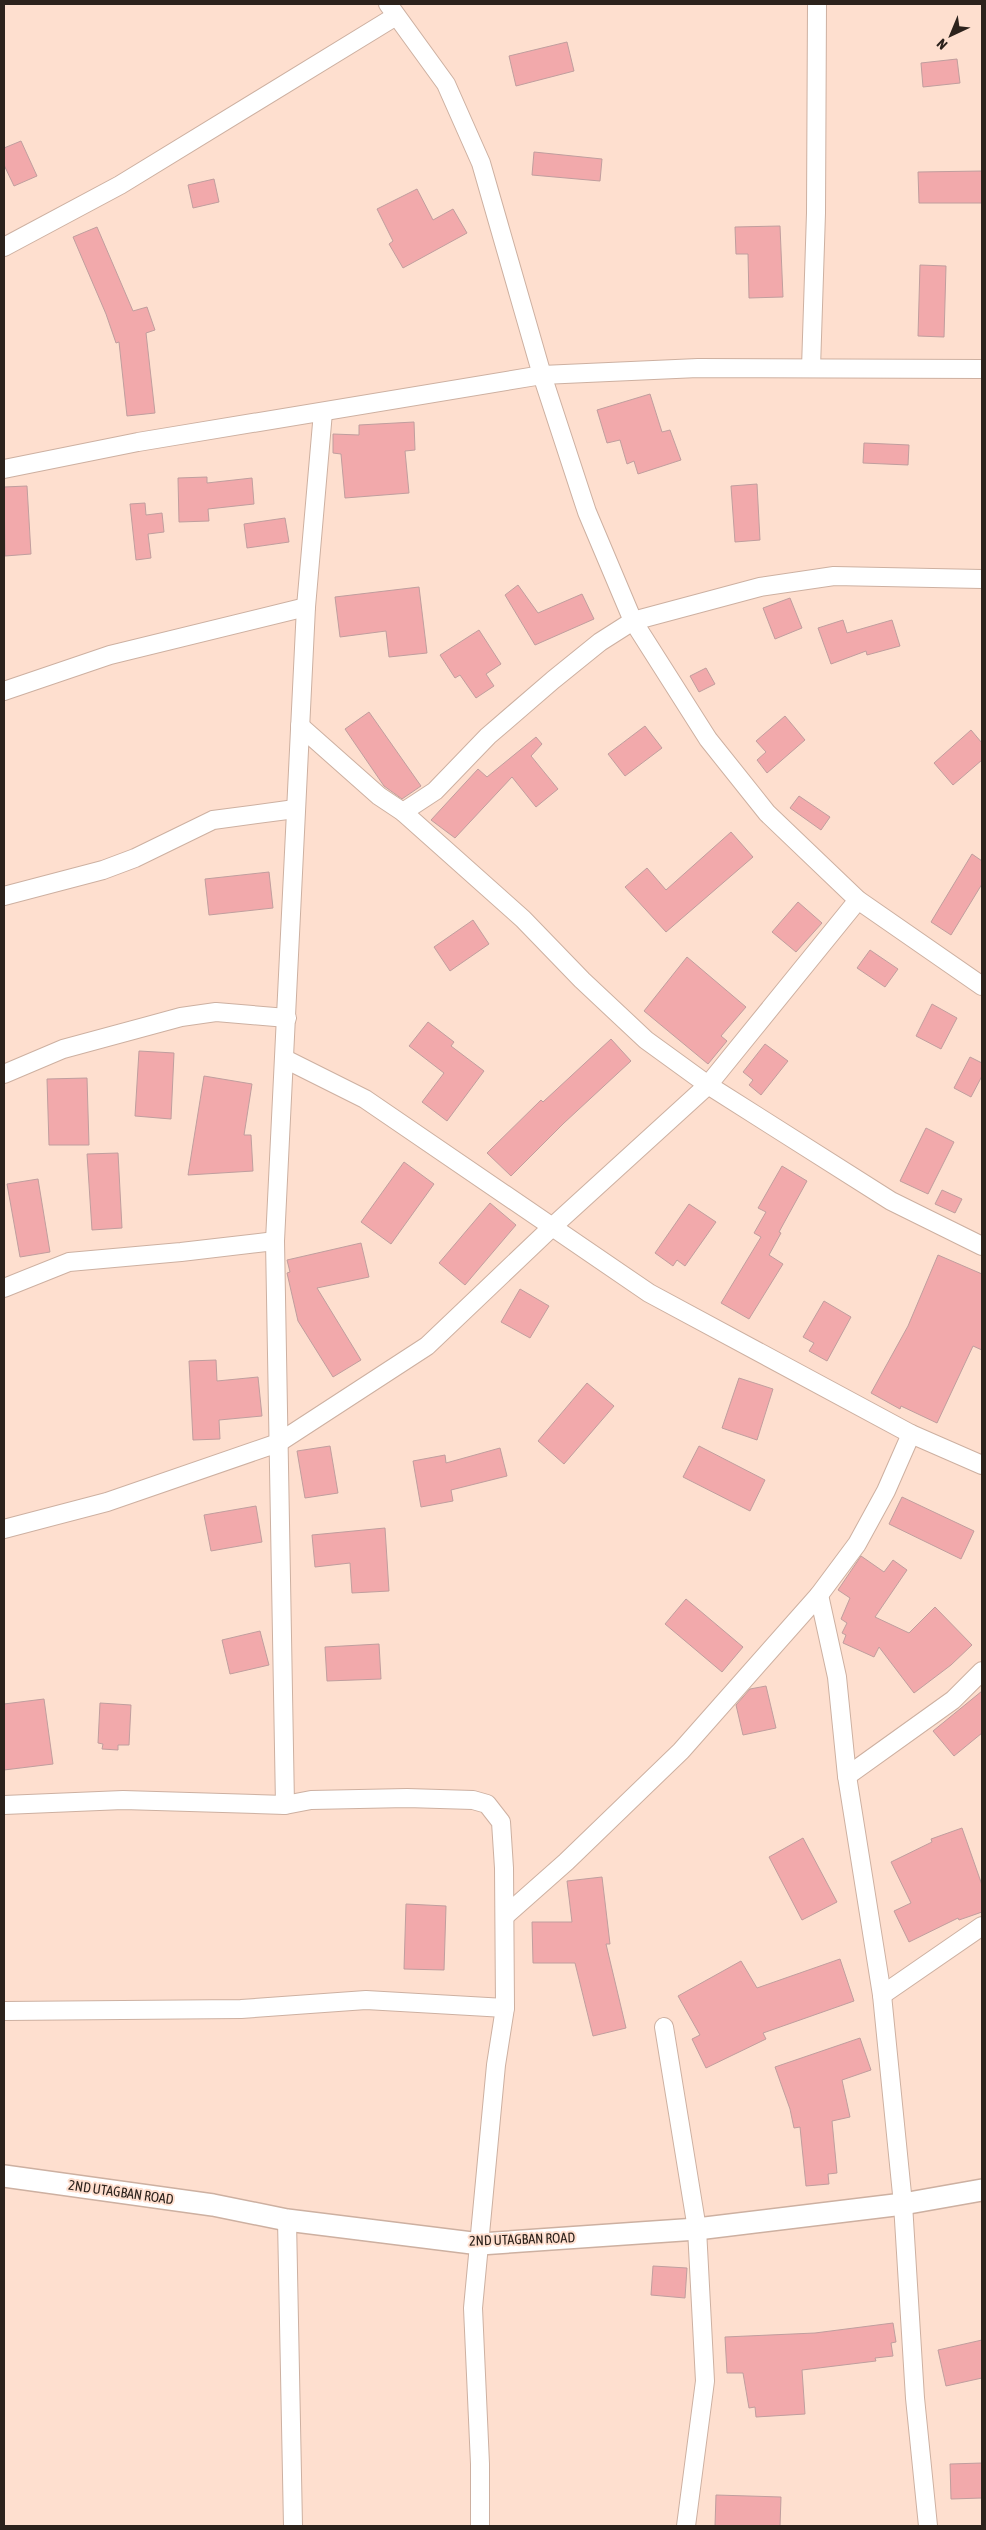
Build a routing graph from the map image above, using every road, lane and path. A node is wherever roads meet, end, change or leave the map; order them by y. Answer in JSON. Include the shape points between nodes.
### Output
{"nodes":[{"id":1,"x":817,"y":4,"type":"edge"},
{"id":2,"x":392,"y":10,"type":"edge"},
{"id":3,"x":4,"y":247,"type":"edge"},
{"id":4,"x":811,"y":368,"type":"junction"},
{"id":5,"x":982,"y":369,"type":"edge"},
{"id":6,"x":542,"y":375,"type":"junction"},
{"id":7,"x":323,"y":412,"type":"junction"},
{"id":8,"x":4,"y":469,"type":"edge"},
{"id":9,"x":982,"y":579,"type":"edge"},
{"id":10,"x":306,"y":607,"type":"junction"},
{"id":11,"x":634,"y":621,"type":"junction"},
{"id":12,"x":4,"y":691,"type":"edge"},
{"id":13,"x":300,"y":726,"type":"junction"},
{"id":14,"x":295,"y":809,"type":"junction"},
{"id":15,"x":403,"y":812,"type":"junction"},
{"id":16,"x":4,"y":896,"type":"edge"},
{"id":17,"x":858,"y":900,"type":"junction"},
{"id":18,"x":982,"y":986,"type":"edge"},
{"id":19,"x":287,"y":1018,"type":"junction"},
{"id":20,"x":285,"y":1059,"type":"junction"},
{"id":21,"x":4,"y":1074,"type":"edge"},
{"id":22,"x":708,"y":1085,"type":"junction"},
{"id":23,"x":551,"y":1228,"type":"junction"},
{"id":24,"x":276,"y":1240,"type":"junction"},
{"id":25,"x":982,"y":1246,"type":"edge"},
{"id":26,"x":4,"y":1288,"type":"edge"},
{"id":27,"x":911,"y":1434,"type":"junction"},
{"id":28,"x":278,"y":1443,"type":"junction"},
{"id":29,"x":982,"y":1465,"type":"edge"},
{"id":30,"x":4,"y":1529,"type":"edge"},
{"id":31,"x":819,"y":1595,"type":"junction"},
{"id":32,"x":982,"y":1671,"type":"edge"},
{"id":33,"x":847,"y":1776,"type":"junction"},
{"id":34,"x":4,"y":1804,"type":"edge"},
{"id":35,"x":285,"y":1805,"type":"junction"},
{"id":36,"x":505,"y":1916,"type":"junction"},
{"id":37,"x":982,"y":1926,"type":"edge"},
{"id":38,"x":882,"y":1995,"type":"junction"},
{"id":39,"x":506,"y":2008,"type":"junction"},
{"id":40,"x":4,"y":2012,"type":"edge"},
{"id":41,"x":664,"y":2027,"type":"dead end"},
{"id":42,"x":4,"y":2176,"type":"edge"},
{"id":43,"x":982,"y":2190,"type":"edge"},
{"id":44,"x":903,"y":2204,"type":"junction"},
{"id":45,"x":287,"y":2220,"type":"junction"},
{"id":46,"x":697,"y":2229,"type":"junction"},
{"id":47,"x":480,"y":2244,"type":"junction"},
{"id":48,"x":293,"y":2526,"type":"edge"},
{"id":49,"x":480,"y":2526,"type":"edge"},
{"id":50,"x":686,"y":2526,"type":"edge"},
{"id":51,"x":928,"y":2526,"type":"edge"}],
"edges":[{"from":1,"to":4,"type":"street"},
{"from":2,"to":3,"type":"street","via":[[120,185]]},
{"from":2,"to":6,"type":"street","via":[[446,84],[481,164]]},
{"from":4,"to":5,"type":"street"},
{"from":4,"to":6,"type":"street","via":[[698,368]]},
{"from":6,"to":7,"type":"street"},
{"from":6,"to":11,"type":"street","via":[[587,512]]},
{"from":7,"to":8,"type":"street","via":[[138,442]]},
{"from":7,"to":10,"type":"street"},
{"from":9,"to":11,"type":"street","via":[[834,576],[760,587]]},
{"from":10,"to":12,"type":"street","via":[[110,655]]},
{"from":10,"to":13,"type":"street"},
{"from":11,"to":15,"type":"street","via":[[600,642],[553,680],[488,736],[435,791]]},
{"from":11,"to":17,"type":"street","via":[[708,739],[767,813]]},
{"from":13,"to":14,"type":"street"},
{"from":13,"to":15,"type":"street","via":[[379,796]]},
{"from":14,"to":16,"type":"street","via":[[213,820],[103,870]]},
{"from":14,"to":19,"type":"street"},
{"from":15,"to":22,"type":"street","via":[[523,919],[646,1040]]},
{"from":17,"to":18,"type":"street"},
{"from":17,"to":22,"type":"street"},
{"from":19,"to":20,"type":"street"},
{"from":19,"to":21,"type":"street","via":[[216,1012],[180,1017],[62,1049]]},
{"from":20,"to":23,"type":"street","via":[[365,1099]]},
{"from":20,"to":24,"type":"street"},
{"from":22,"to":23,"type":"street"},
{"from":22,"to":25,"type":"street","via":[[891,1202]]},
{"from":23,"to":27,"type":"street","via":[[649,1293]]},
{"from":23,"to":28,"type":"street","via":[[428,1346]]},
{"from":24,"to":26,"type":"street","via":[[69,1262]]},
{"from":24,"to":28,"type":"street"},
{"from":27,"to":29,"type":"street"},
{"from":27,"to":31,"type":"street","via":[[886,1491],[857,1544]]},
{"from":28,"to":30,"type":"street","via":[[107,1502]]},
{"from":28,"to":35,"type":"street"},
{"from":31,"to":33,"type":"street","via":[[837,1677]]},
{"from":31,"to":36,"type":"street","via":[[681,1751]]},
{"from":32,"to":33,"type":"street","via":[[954,1700]]},
{"from":33,"to":38,"type":"street"},
{"from":34,"to":35,"type":"street","via":[[123,1800]]},
{"from":35,"to":36,"type":"street","via":[[311,1800],[407,1798],[473,1800],[487,1804],[501,1822]]},
{"from":36,"to":39,"type":"street"},
{"from":37,"to":38,"type":"street"},
{"from":38,"to":44,"type":"street"},
{"from":39,"to":40,"type":"street","via":[[366,2000],[241,2009]]},
{"from":39,"to":47,"type":"street","via":[[496,2065]]},
{"from":41,"to":46,"type":"street"},
{"from":42,"to":45,"type":"street","name":"2ND UTAGBAN ROAD"},
{"from":43,"to":44,"type":"street","name":"2ND UTAGBAN ROAD"},
{"from":44,"to":46,"type":"street","name":"2ND UTAGBAN ROAD"},
{"from":44,"to":51,"type":"street","via":[[914,2398]]},
{"from":45,"to":47,"type":"street","name":"2ND UTAGBAN ROAD"},
{"from":45,"to":48,"type":"street"},
{"from":46,"to":47,"type":"street","name":"2ND UTAGBAN ROAD"},
{"from":46,"to":50,"type":"street","via":[[705,2381]]},
{"from":47,"to":49,"type":"street","via":[[473,2308]]}]}
